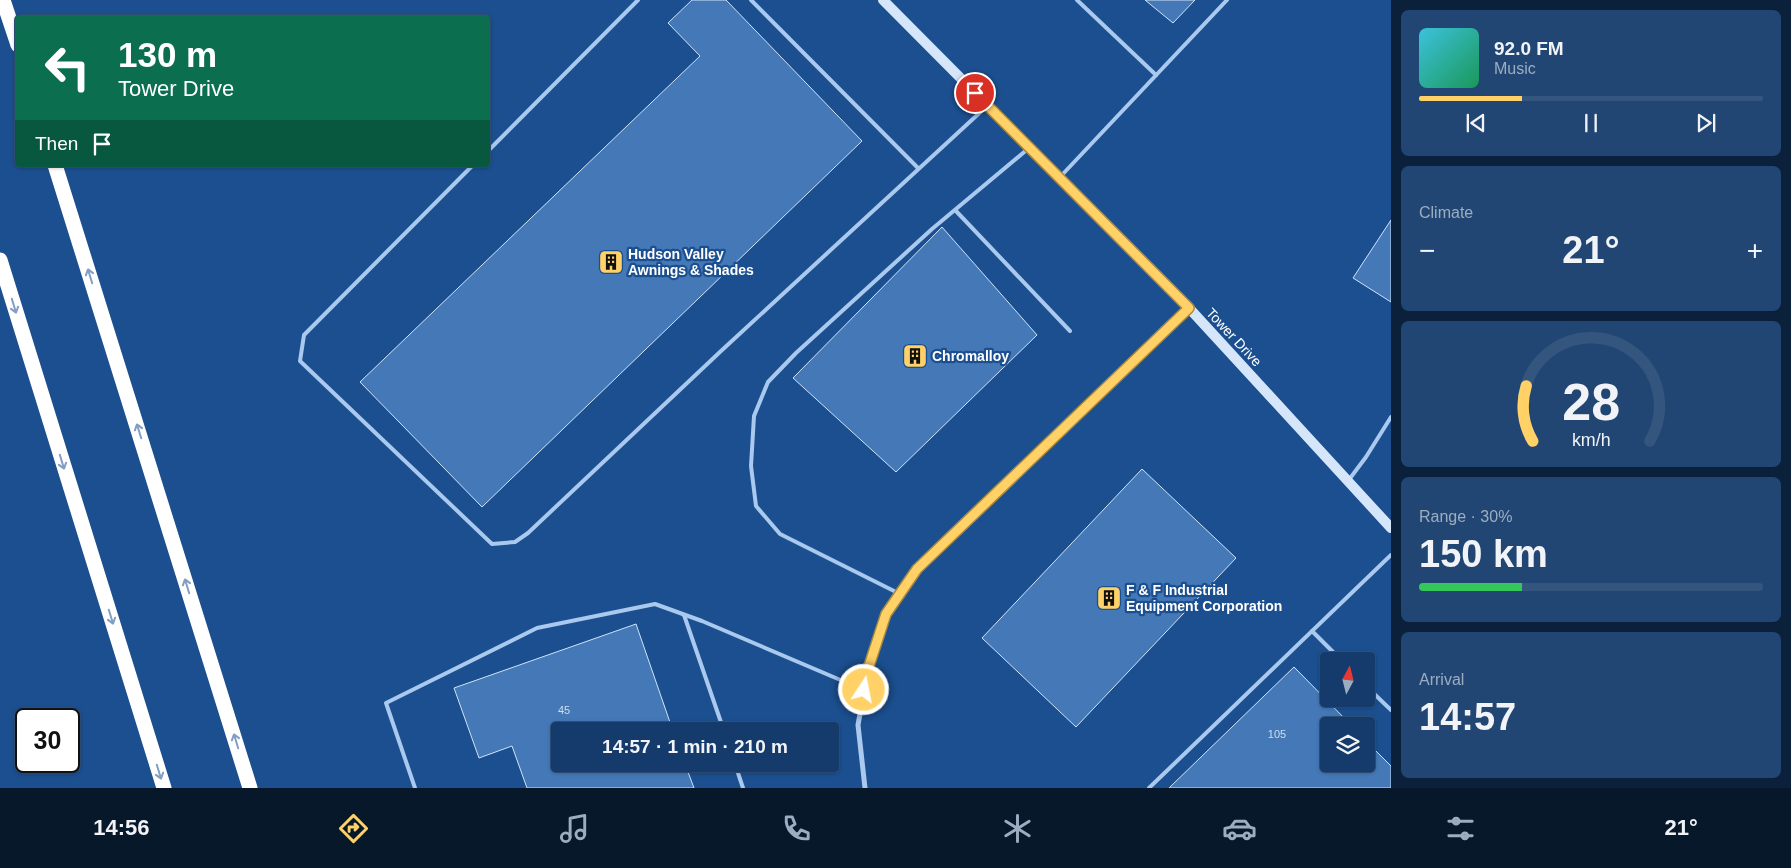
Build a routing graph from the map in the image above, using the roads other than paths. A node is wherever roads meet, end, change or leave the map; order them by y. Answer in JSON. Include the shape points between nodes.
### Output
{"nodes":[{"id":1,"x":4,"y":0,"type":"edge"},
{"id":2,"x":638,"y":0,"type":"edge"},
{"id":3,"x":751,"y":0,"type":"edge"},
{"id":4,"x":883,"y":0,"type":"edge"},
{"id":5,"x":1077,"y":0,"type":"edge"},
{"id":6,"x":1228,"y":0,"type":"edge"},
{"id":7,"x":15,"y":35,"type":"edge"},
{"id":8,"x":1156,"y":75,"type":"junction"},
{"id":9,"x":987,"y":105,"type":"junction"},
{"id":10,"x":1029,"y":148,"type":"junction"},
{"id":11,"x":490,"y":149,"type":"edge"},
{"id":12,"x":56,"y":167,"type":"edge"},
{"id":13,"x":471,"y":167,"type":"edge"},
{"id":14,"x":918,"y":168,"type":"junction"},
{"id":15,"x":1059,"y":177,"type":"junction"},
{"id":16,"x":956,"y":211,"type":"junction"},
{"id":17,"x":0,"y":260,"type":"edge"},
{"id":18,"x":1189,"y":308,"type":"junction"},
{"id":19,"x":1070,"y":331,"type":"dead end"},
{"id":20,"x":1391,"y":416,"type":"edge"},
{"id":21,"x":1348,"y":481,"type":"junction"},
{"id":22,"x":1391,"y":528,"type":"edge"},
{"id":23,"x":1391,"y":555,"type":"edge"},
{"id":24,"x":900,"y":594,"type":"junction"},
{"id":25,"x":684,"y":615,"type":"junction"},
{"id":26,"x":1312,"y":631,"type":"junction"},
{"id":27,"x":1333,"y":652,"type":"edge"},
{"id":28,"x":864,"y":690,"type":"junction"},
{"id":29,"x":1375,"y":695,"type":"edge"},
{"id":30,"x":1391,"y":710,"type":"edge"},
{"id":31,"x":721,"y":722,"type":"edge"},
{"id":32,"x":738,"y":772,"type":"edge"},
{"id":33,"x":164,"y":788,"type":"edge"},
{"id":34,"x":250,"y":788,"type":"edge"},
{"id":35,"x":415,"y":788,"type":"edge"},
{"id":36,"x":744,"y":788,"type":"edge"},
{"id":37,"x":866,"y":788,"type":"edge"},
{"id":38,"x":1149,"y":788,"type":"edge"}],
"edges":[{"from":1,"to":7,"type":"highway"},
{"from":2,"to":11,"type":"lane"},
{"from":3,"to":14,"type":"lane"},
{"from":4,"to":9,"type":"street","name":"Tower Drive"},
{"from":5,"to":8,"type":"lane"},
{"from":6,"to":8,"type":"lane"},
{"from":8,"to":15,"type":"lane"},
{"from":9,"to":10,"type":"street","name":"Tower Drive"},
{"from":9,"to":14,"type":"lane"},
{"from":10,"to":15,"type":"street","name":"Tower Drive"},
{"from":10,"to":16,"type":"lane"},
{"from":34,"to":12,"type":"highway","one_way":true},
{"from":13,"to":14,"type":"lane","via":[[304,335],[300,361],[492,544],[515,542],[528,533]]},
{"from":15,"to":18,"type":"street","name":"Tower Drive"},
{"from":16,"to":19,"type":"lane"},
{"from":16,"to":24,"type":"lane","via":[[932,229],[768,382],[754,416],[751,466],[756,506],[780,534]]},
{"from":17,"to":33,"type":"highway","one_way":true},
{"from":18,"to":21,"type":"street","name":"Tower Drive"},
{"from":18,"to":24,"type":"street","via":[[917,569]]},
{"from":20,"to":21,"type":"lane"},
{"from":21,"to":22,"type":"street","name":"Tower Drive"},
{"from":23,"to":26,"type":"lane"},
{"from":24,"to":28,"type":"street","via":[[886,614]]},
{"from":25,"to":28,"type":"lane"},
{"from":25,"to":31,"type":"lane"},
{"from":25,"to":35,"type":"lane","via":[[655,604],[537,628],[386,703]]},
{"from":26,"to":27,"type":"lane"},
{"from":26,"to":38,"type":"lane"},
{"from":28,"to":37,"type":"street","via":[[858,725]]},
{"from":29,"to":30,"type":"lane"},
{"from":32,"to":36,"type":"lane"}]}
